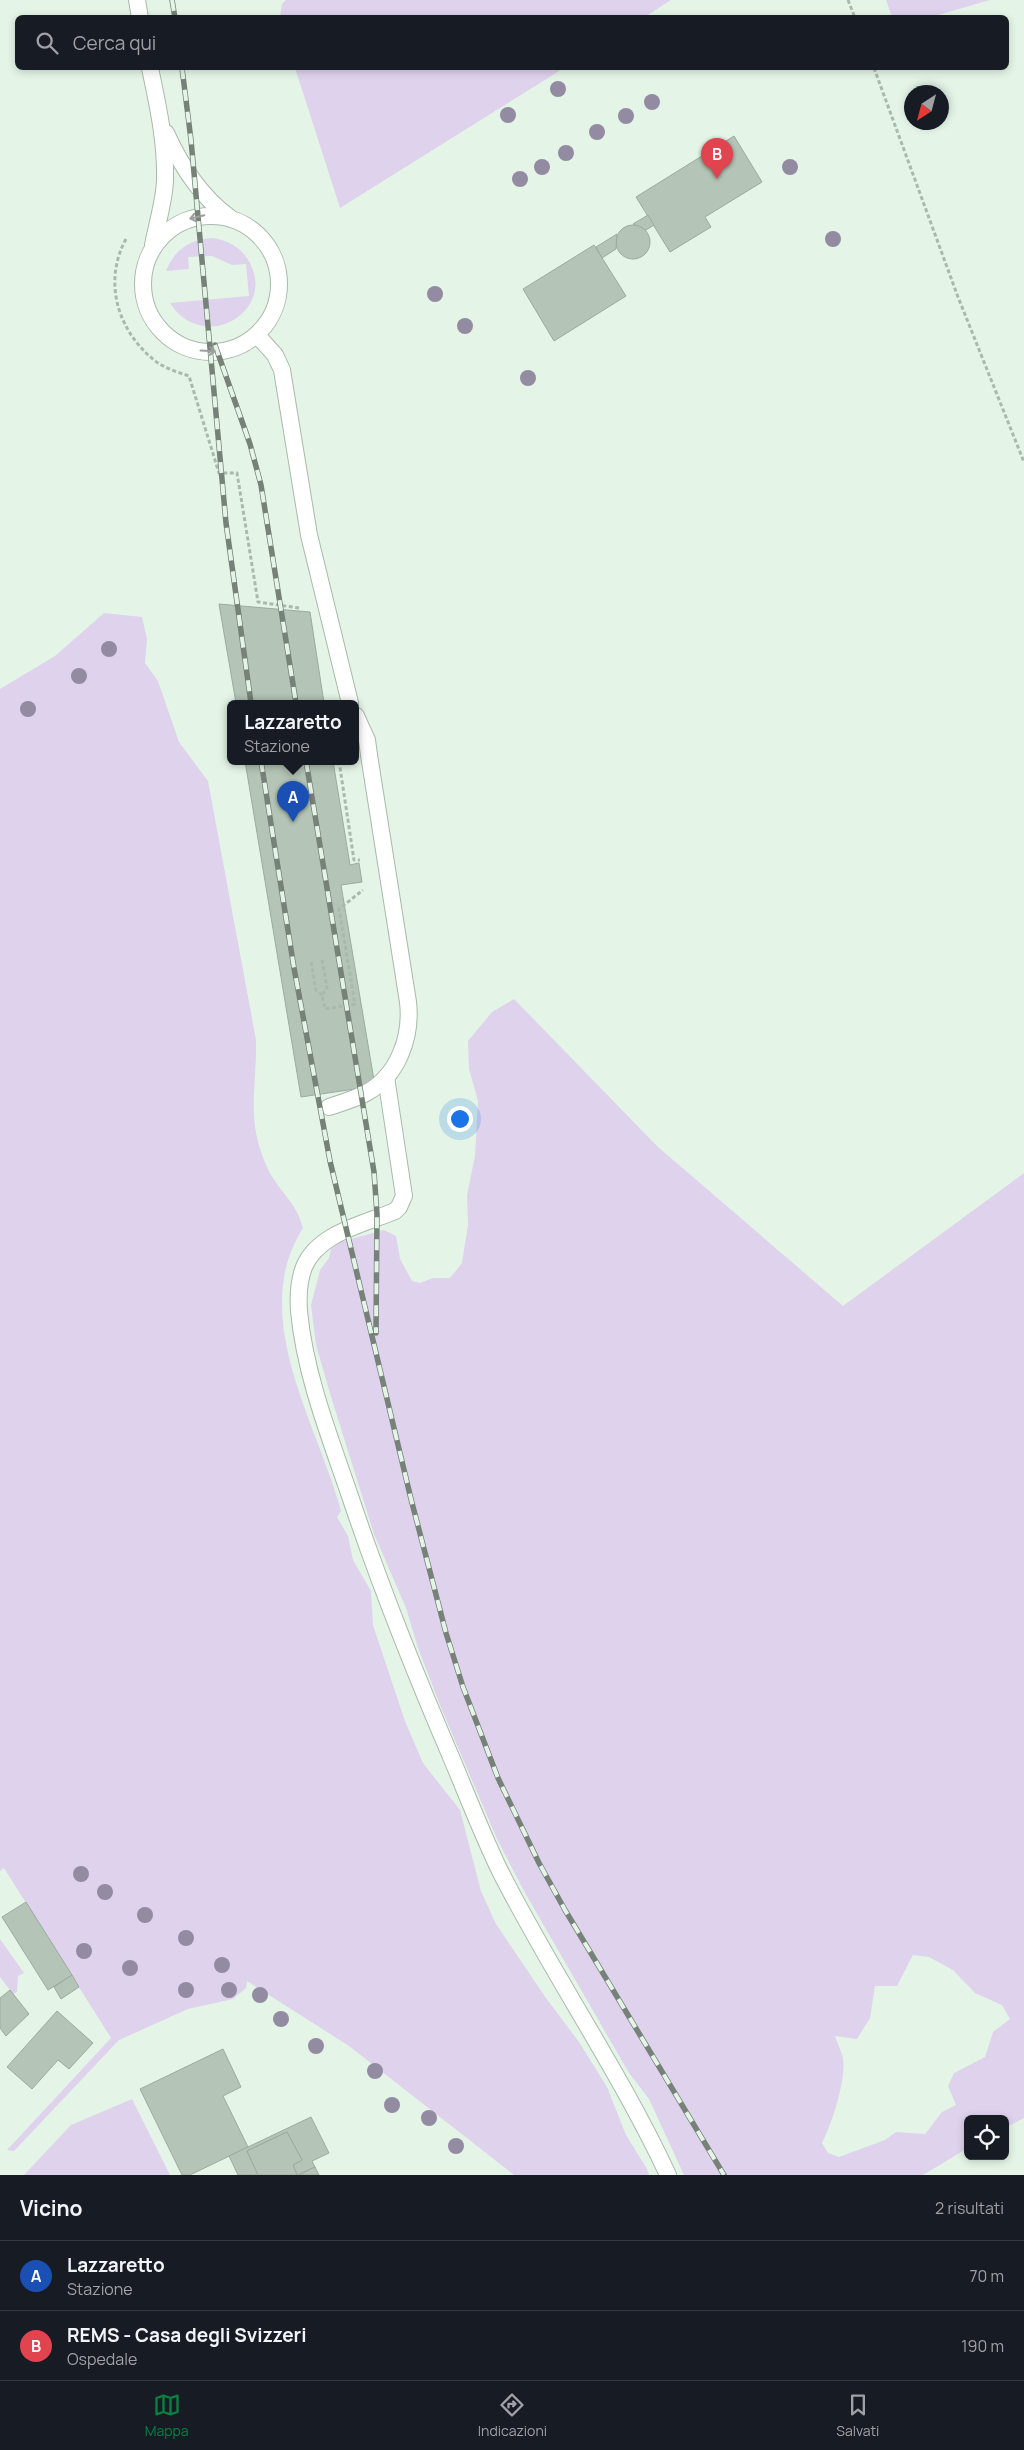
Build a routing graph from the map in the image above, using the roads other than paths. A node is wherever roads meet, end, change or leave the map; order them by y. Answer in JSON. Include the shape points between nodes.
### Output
{"nodes":[{"id":1,"x":137,"y":0,"type":"edge"},
{"id":2,"x":140,"y":15,"type":"edge"},
{"id":3,"x":150,"y":70,"type":"edge"},
{"id":4,"x":162,"y":124,"type":"junction"},
{"id":5,"x":230,"y":218,"type":"junction"},
{"id":6,"x":153,"y":246,"type":"junction"},
{"id":7,"x":257,"y":335,"type":"junction"},
{"id":8,"x":349,"y":700,"type":"edge"},
{"id":9,"x":359,"y":723,"type":"edge"},
{"id":10,"x":386,"y":1077,"type":"junction"},
{"id":11,"x":329,"y":1107,"type":"dead end"},
{"id":12,"x":668,"y":2175,"type":"edge"}],
"edges":[{"from":1,"to":2,"type":"lane"},
{"from":3,"to":4,"type":"lane"},
{"from":4,"to":5,"type":"lane","via":[[178,158],[201,192]]},
{"from":4,"to":6,"type":"lane","via":[[165,183]]},
{"from":5,"to":6,"type":"lane","one_way":true,"via":[[205,215],[181,222]]},
{"from":5,"to":7,"type":"lane","via":[[242,222],[261,237],[269,246],[278,269],[280,287],[276,305]]},
{"from":6,"to":7,"type":"lane","one_way":true,"via":[[143,274],[146,304],[152,318],[172,340],[186,348],[216,352],[231,349]]},
{"from":7,"to":8,"type":"lane","via":[[275,355],[282,370],[309,535]]},
{"from":9,"to":10,"type":"lane","via":[[367,740],[409,1016],[405,1044]]},
{"from":10,"to":11,"type":"lane","via":[[368,1092]]},
{"from":10,"to":12,"type":"lane","via":[[404,1196],[395,1211],[328,1240],[310,1255],[299,1290],[299,1310],[311,1375],[371,1560],[420,1685],[499,1869],[617,2077]]}]}
